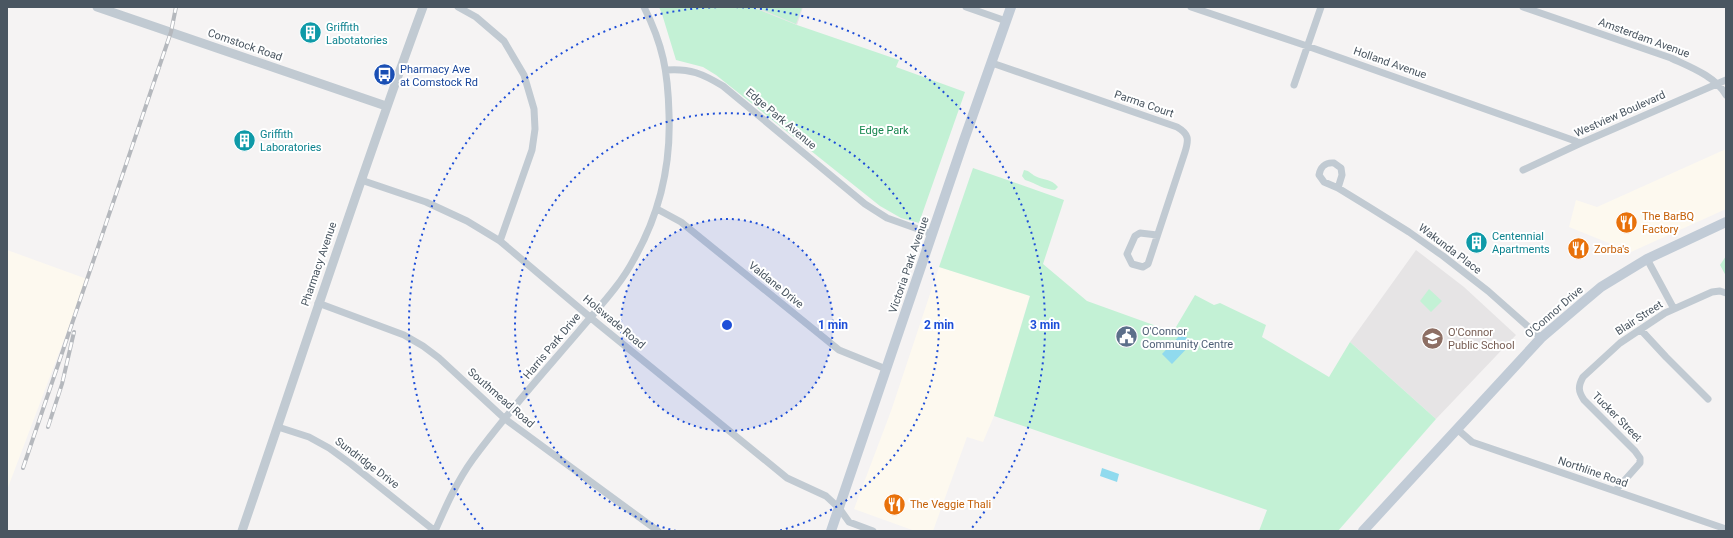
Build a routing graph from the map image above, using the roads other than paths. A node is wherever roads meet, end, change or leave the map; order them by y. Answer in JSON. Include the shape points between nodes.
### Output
{"nodes":[{"id":1,"x":97,"y":7,"type":"edge"},
{"id":2,"x":423,"y":7,"type":"edge"},
{"id":3,"x":458,"y":7,"type":"edge"},
{"id":4,"x":644,"y":7,"type":"edge"},
{"id":5,"x":966,"y":7,"type":"edge"},
{"id":6,"x":1011,"y":7,"type":"edge"},
{"id":7,"x":1192,"y":7,"type":"edge"},
{"id":8,"x":1321,"y":7,"type":"edge"},
{"id":9,"x":1523,"y":7,"type":"edge"},
{"id":10,"x":1006,"y":21,"type":"junction"},
{"id":11,"x":1307,"y":46,"type":"junction"},
{"id":12,"x":992,"y":63,"type":"junction"},
{"id":13,"x":666,"y":70,"type":"junction"},
{"id":14,"x":1726,"y":80,"type":"edge"},
{"id":15,"x":1718,"y":84,"type":"junction"},
{"id":16,"x":1294,"y":85,"type":"dead end"},
{"id":17,"x":1726,"y":95,"type":"edge"},
{"id":18,"x":386,"y":106,"type":"junction"},
{"id":19,"x":1581,"y":143,"type":"junction"},
{"id":20,"x":1523,"y":170,"type":"dead end"},
{"id":21,"x":360,"y":180,"type":"junction"},
{"id":22,"x":1338,"y":188,"type":"dead end"},
{"id":23,"x":657,"y":209,"type":"junction"},
{"id":24,"x":1726,"y":222,"type":"edge"},
{"id":25,"x":932,"y":234,"type":"junction"},
{"id":26,"x":1157,"y":235,"type":"junction"},
{"id":27,"x":500,"y":241,"type":"junction"},
{"id":28,"x":1647,"y":259,"type":"junction"},
{"id":29,"x":1726,"y":293,"type":"edge"},
{"id":30,"x":318,"y":303,"type":"junction"},
{"id":31,"x":1674,"y":309,"type":"junction"},
{"id":32,"x":591,"y":318,"type":"junction"},
{"id":33,"x":1642,"y":330,"type":"junction"},
{"id":34,"x":1541,"y":338,"type":"junction"},
{"id":35,"x":886,"y":369,"type":"junction"},
{"id":36,"x":1579,"y":387,"type":"joint"},
{"id":37,"x":1708,"y":399,"type":"dead end"},
{"id":38,"x":504,"y":419,"type":"junction"},
{"id":39,"x":278,"y":427,"type":"junction"},
{"id":40,"x":1456,"y":429,"type":"junction"},
{"id":41,"x":1615,"y":491,"type":"junction"},
{"id":42,"x":839,"y":508,"type":"junction"},
{"id":43,"x":1726,"y":529,"type":"edge"},
{"id":44,"x":242,"y":531,"type":"edge"},
{"id":45,"x":435,"y":531,"type":"edge"},
{"id":46,"x":658,"y":531,"type":"edge"},
{"id":47,"x":832,"y":531,"type":"edge"},
{"id":48,"x":873,"y":531,"type":"edge"},
{"id":49,"x":1363,"y":531,"type":"edge"}],
"edges":[{"from":1,"to":18,"type":"street","name":"Comstock Road"},
{"from":2,"to":18,"type":"street","name":"Pharmacy Avenue"},
{"from":3,"to":27,"type":"street","via":[[476,17],[504,41],[524,75],[534,109],[532,150]]},
{"from":4,"to":13,"type":"street","via":[[657,35]]},
{"from":5,"to":10,"type":"street"},
{"from":6,"to":10,"type":"main road","name":"Victoria Park Avenue"},
{"from":7,"to":11,"type":"street","name":"Holland Avenue"},
{"from":8,"to":11,"type":"street"},
{"from":9,"to":15,"type":"street","name":"Amsterdam Avenue","via":[[1671,58]]},
{"from":10,"to":12,"type":"main road","name":"Victoria Park Avenue"},
{"from":11,"to":16,"type":"street"},
{"from":11,"to":19,"type":"street","name":"Holland Avenue"},
{"from":12,"to":25,"type":"main road","name":"Victoria Park Avenue"},
{"from":12,"to":26,"type":"street","name":"Parma Court","via":[[1176,127],[1186,133],[1188,145]]},
{"from":13,"to":23,"type":"street","name":"Harris Park Drive","via":[[670,127],[666,171]]},
{"from":13,"to":25,"type":"street","name":"Edge Park Avenue","via":[[702,73],[723,86],[865,204],[887,218]]},
{"from":14,"to":15,"type":"street","name":"Westview Boulevard"},
{"from":15,"to":17,"type":"street","name":"Amsterdam Avenue"},
{"from":15,"to":19,"type":"street","name":"Westview Boulevard"},
{"from":18,"to":21,"type":"street","name":"Pharmacy Avenue"},
{"from":19,"to":20,"type":"street","name":"Westview Boulevard"},
{"from":21,"to":27,"type":"street","name":"Holswade Road","via":[[426,202],[467,221]]},
{"from":21,"to":30,"type":"street","name":"Pharmacy Avenue"},
{"from":22,"to":34,"type":"street","name":"Wakunda Place","via":[[1443,256],[1488,291]]},
{"from":23,"to":32,"type":"street","name":"Harris Park Drive","via":[[634,260]]},
{"from":23,"to":35,"type":"street","name":"Valdane Drive","via":[[682,222],[838,350]]},
{"from":24,"to":28,"type":"main road","name":"O'Connor Drive"},
{"from":25,"to":35,"type":"main road","name":"Victoria Park Avenue"},
{"from":26,"to":26,"type":"street","name":"Parma Court","via":[[1140,233],[1135,236],[1127,254],[1132,264],[1143,267],[1148,264]]},
{"from":27,"to":32,"type":"street","name":"Holswade Road"},
{"from":28,"to":31,"type":"street"},
{"from":28,"to":34,"type":"main road","name":"O'Connor Drive","via":[[1602,287]]},
{"from":29,"to":31,"type":"street","name":"Blair Street","via":[[1712,292]]},
{"from":30,"to":38,"type":"street","name":"Southmead Road","via":[[398,332],[423,346]]},
{"from":30,"to":39,"type":"street","name":"Pharmacy Avenue"},
{"from":31,"to":33,"type":"street","name":"Blair Street"},
{"from":32,"to":38,"type":"street","name":"Harris Park Drive"},
{"from":32,"to":42,"type":"street","name":"Holswade Road","via":[[787,478],[826,496]]},
{"from":33,"to":36,"type":"street","name":"Blair Street","via":[[1607,354],[1583,377]]},
{"from":33,"to":37,"type":"street","via":[[1666,358]]},
{"from":34,"to":40,"type":"main road","name":"O'Connor Drive"},
{"from":35,"to":42,"type":"main road","name":"Victoria Park Avenue"},
{"from":36,"to":41,"type":"street","name":"Tucker Street","via":[[1584,400],[1640,458],[1640,463]]},
{"from":38,"to":45,"type":"street","name":"Harris Park Drive","via":[[460,478]]},
{"from":38,"to":46,"type":"street","name":"Southmead Road"},
{"from":39,"to":44,"type":"street","name":"Pharmacy Avenue"},
{"from":39,"to":45,"type":"street","name":"Sundridge Drive","via":[[309,437],[329,448]]},
{"from":40,"to":41,"type":"street","name":"Northline Road","via":[[1472,442]]},
{"from":40,"to":49,"type":"main road","name":"O'Connor Drive"},
{"from":41,"to":43,"type":"street","name":"Northline Road"},
{"from":42,"to":47,"type":"main road","name":"Victoria Park Avenue"},
{"from":42,"to":48,"type":"street","name":"Holswade Road","via":[[849,522]]}]}
